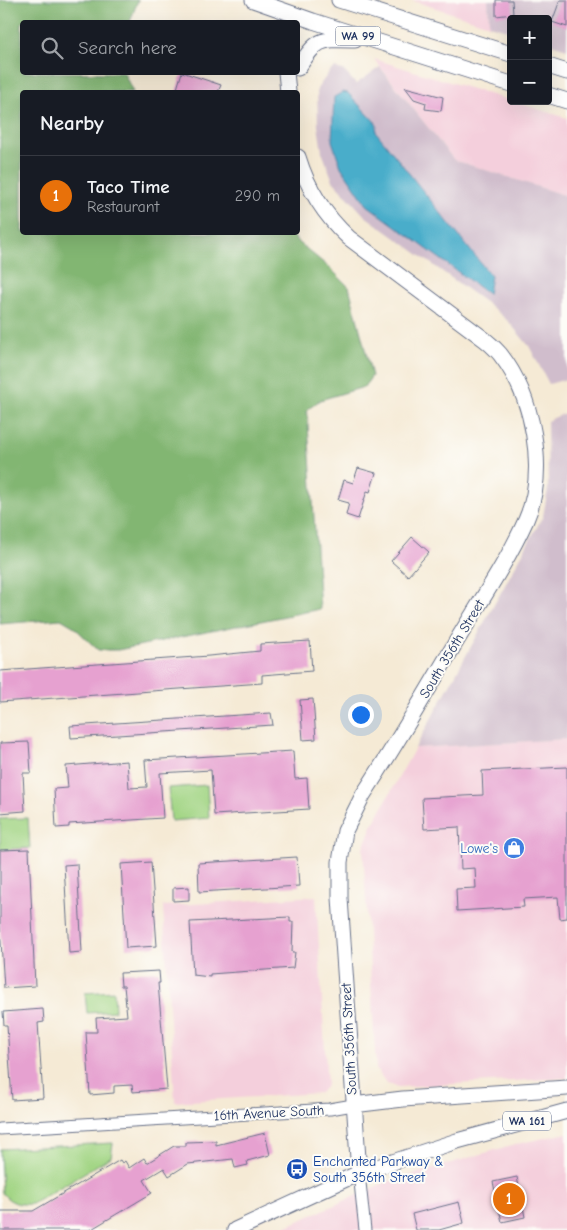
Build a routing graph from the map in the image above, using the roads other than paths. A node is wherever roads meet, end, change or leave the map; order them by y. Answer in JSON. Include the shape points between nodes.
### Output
{"nodes":[{"id":1,"x":253,"y":0,"type":"edge"},
{"id":2,"x":339,"y":0,"type":"edge"},
{"id":3,"x":283,"y":11,"type":"edge"},
{"id":4,"x":371,"y":40,"type":"junction"},
{"id":5,"x":507,"y":53,"type":"edge"},
{"id":6,"x":300,"y":65,"type":"edge"},
{"id":7,"x":552,"y":67,"type":"edge"},
{"id":8,"x":567,"y":72,"type":"edge"},
{"id":9,"x":507,"y":83,"type":"edge"},
{"id":10,"x":552,"y":96,"type":"edge"},
{"id":11,"x":567,"y":101,"type":"edge"},
{"id":12,"x":300,"y":165,"type":"edge"},
{"id":13,"x":567,"y":1088,"type":"edge"},
{"id":14,"x":353,"y":1105,"type":"junction"},
{"id":15,"x":567,"y":1110,"type":"edge"},
{"id":16,"x":0,"y":1129,"type":"edge"},
{"id":17,"x":359,"y":1173,"type":"junction"},
{"id":18,"x":235,"y":1230,"type":"edge"},
{"id":19,"x":365,"y":1230,"type":"edge"}],
"edges":[{"from":1,"to":3,"type":"main road","number":"WA 99"},
{"from":2,"to":5,"type":"main road","number":"WA 99"},
{"from":3,"to":4,"type":"main road","number":"WA 99"},
{"from":4,"to":6,"type":"main road","via":[[321,41]]},
{"from":4,"to":9,"type":"main road","number":"WA 99"},
{"from":7,"to":8,"type":"main road"},
{"from":10,"to":11,"type":"main road"},
{"from":12,"to":14,"type":"main road","name":"South 356th Street","via":[[304,179],[331,221],[499,353],[522,392],[534,440],[534,482],[526,519],[499,570],[363,795],[346,830],[340,862],[340,898]]},
{"from":13,"to":14,"type":"main road","name":"16th Avenue South"},
{"from":14,"to":16,"type":"street","name":"16th Avenue South"},
{"from":14,"to":17,"type":"main road","name":"South 356th Street"},
{"from":15,"to":17,"type":"main road","number":"WA 161"},
{"from":17,"to":18,"type":"main road","number":"WA 161"},
{"from":17,"to":19,"type":"street","name":"South 356th Street"}]}
